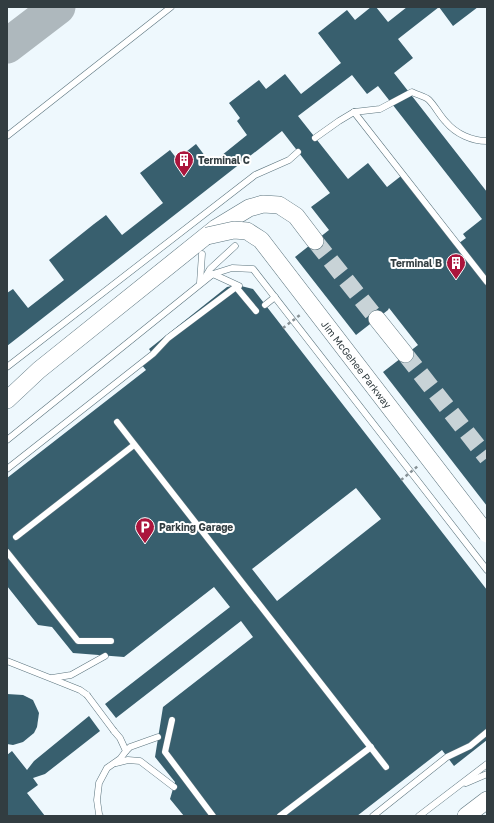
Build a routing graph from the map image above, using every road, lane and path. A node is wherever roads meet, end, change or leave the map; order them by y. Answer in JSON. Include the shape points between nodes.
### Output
{"nodes":[{"id":1,"x":171,"y":7,"type":"edge"},
{"id":2,"x":354,"y":112,"type":"junction"},
{"id":3,"x":7,"y":136,"type":"edge"},
{"id":4,"x":315,"y":138,"type":"dead end"},
{"id":5,"x":487,"y":141,"type":"edge"},
{"id":6,"x":298,"y":152,"type":"dead end"},
{"id":7,"x":207,"y":236,"type":"junction"},
{"id":8,"x":315,"y":241,"type":"tunnel mouth"},
{"id":9,"x":235,"y":246,"type":"dead end"},
{"id":10,"x":202,"y":254,"type":"dead end"},
{"id":11,"x":213,"y":274,"type":"junction"},
{"id":12,"x":487,"y":282,"type":"edge"},
{"id":13,"x":200,"y":285,"type":"junction"},
{"id":14,"x":239,"y":286,"type":"dead end"},
{"id":15,"x":275,"y":297,"type":"junction"},
{"id":16,"x":265,"y":305,"type":"dead end"},
{"id":17,"x":256,"y":311,"type":"dead end"},
{"id":18,"x":377,"y":319,"type":"tunnel mouth"},
{"id":19,"x":405,"y":354,"type":"tunnel mouth"},
{"id":20,"x":7,"y":367,"type":"edge"},
{"id":21,"x":7,"y":400,"type":"edge"},
{"id":22,"x":117,"y":422,"type":"dead end"},
{"id":23,"x":7,"y":440,"type":"edge"},
{"id":24,"x":134,"y":445,"type":"junction"},
{"id":25,"x":7,"y":469,"type":"edge"},
{"id":26,"x":487,"y":534,"type":"edge"},
{"id":27,"x":16,"y":537,"type":"dead end"},
{"id":28,"x":7,"y":552,"type":"edge"},
{"id":29,"x":487,"y":570,"type":"edge"},
{"id":30,"x":110,"y":641,"type":"dead end"},
{"id":31,"x":105,"y":656,"type":"dead end"},
{"id":32,"x":7,"y":661,"type":"edge"},
{"id":33,"x":52,"y":678,"type":"junction"},
{"id":34,"x":172,"y":720,"type":"dead end"},
{"id":35,"x":487,"y":732,"type":"edge"},
{"id":36,"x":158,"y":737,"type":"dead end"},
{"id":37,"x":371,"y":747,"type":"junction"},
{"id":38,"x":126,"y":751,"type":"junction"},
{"id":39,"x":487,"y":759,"type":"edge"},
{"id":40,"x":113,"y":764,"type":"junction"},
{"id":41,"x":485,"y":766,"type":"edge"},
{"id":42,"x":386,"y":767,"type":"dead end"},
{"id":43,"x":487,"y":774,"type":"edge"},
{"id":44,"x":174,"y":787,"type":"dead end"},
{"id":45,"x":456,"y":787,"type":"junction"},
{"id":46,"x":487,"y":800,"type":"edge"},
{"id":47,"x":100,"y":816,"type":"edge"},
{"id":48,"x":213,"y":816,"type":"edge"},
{"id":49,"x":280,"y":816,"type":"edge"},
{"id":50,"x":373,"y":816,"type":"edge"},
{"id":51,"x":419,"y":816,"type":"edge"},
{"id":52,"x":466,"y":816,"type":"edge"}],
"edges":[{"from":1,"to":3,"type":"lane"},
{"from":2,"to":4,"type":"lane"},
{"from":2,"to":5,"type":"lane","via":[[380,109],[412,92],[428,99],[446,123],[457,132],[470,139]]},
{"from":2,"to":12,"type":"lane"},
{"from":6,"to":20,"type":"lane","via":[[289,160],[255,175]]},
{"from":7,"to":8,"type":"main road","name":"Jim McGehee Parkway","via":[[249,208],[263,204],[279,205],[296,216]]},
{"from":7,"to":21,"type":"main road","name":"Jim McGehee Parkway","via":[[39,370]]},
{"from":7,"to":26,"type":"main road","name":"Jim McGehee Parkway","bridge":true,"via":[[234,230],[247,231],[261,240]]},
{"from":9,"to":13,"type":"lane","via":[[210,268]]},
{"from":10,"to":13,"type":"lane"},
{"from":11,"to":13,"type":"lane"},
{"from":11,"to":14,"type":"lane"},
{"from":11,"to":15,"type":"lane","via":[[232,268],[253,269]]},
{"from":13,"to":23,"type":"lane"},
{"from":15,"to":16,"type":"lane"},
{"from":15,"to":29,"type":"lane"},
{"from":17,"to":25,"type":"lane","via":[[236,287],[168,338],[153,354]]},
{"from":18,"to":19,"type":"main road"},
{"from":22,"to":24,"type":"lane"},
{"from":24,"to":27,"type":"lane"},
{"from":24,"to":37,"type":"lane"},
{"from":28,"to":30,"type":"lane","via":[[78,641]]},
{"from":31,"to":33,"type":"lane","via":[[71,675]]},
{"from":32,"to":33,"type":"lane"},
{"from":33,"to":38,"type":"lane","bridge":true,"via":[[87,695],[120,738]]},
{"from":34,"to":48,"type":"lane","via":[[165,752]]},
{"from":35,"to":50,"type":"lane","via":[[470,746],[447,757]]},
{"from":36,"to":38,"type":"lane"},
{"from":37,"to":42,"type":"lane"},
{"from":37,"to":49,"type":"lane"},
{"from":38,"to":40,"type":"lane"},
{"from":39,"to":41,"type":"lane"},
{"from":40,"to":44,"type":"lane","via":[[128,760],[140,761]]},
{"from":40,"to":47,"type":"lane","via":[[107,768],[99,783],[97,800]]},
{"from":41,"to":45,"type":"lane"},
{"from":43,"to":45,"type":"lane"},
{"from":45,"to":51,"type":"lane"},
{"from":46,"to":52,"type":"main road"}]}
